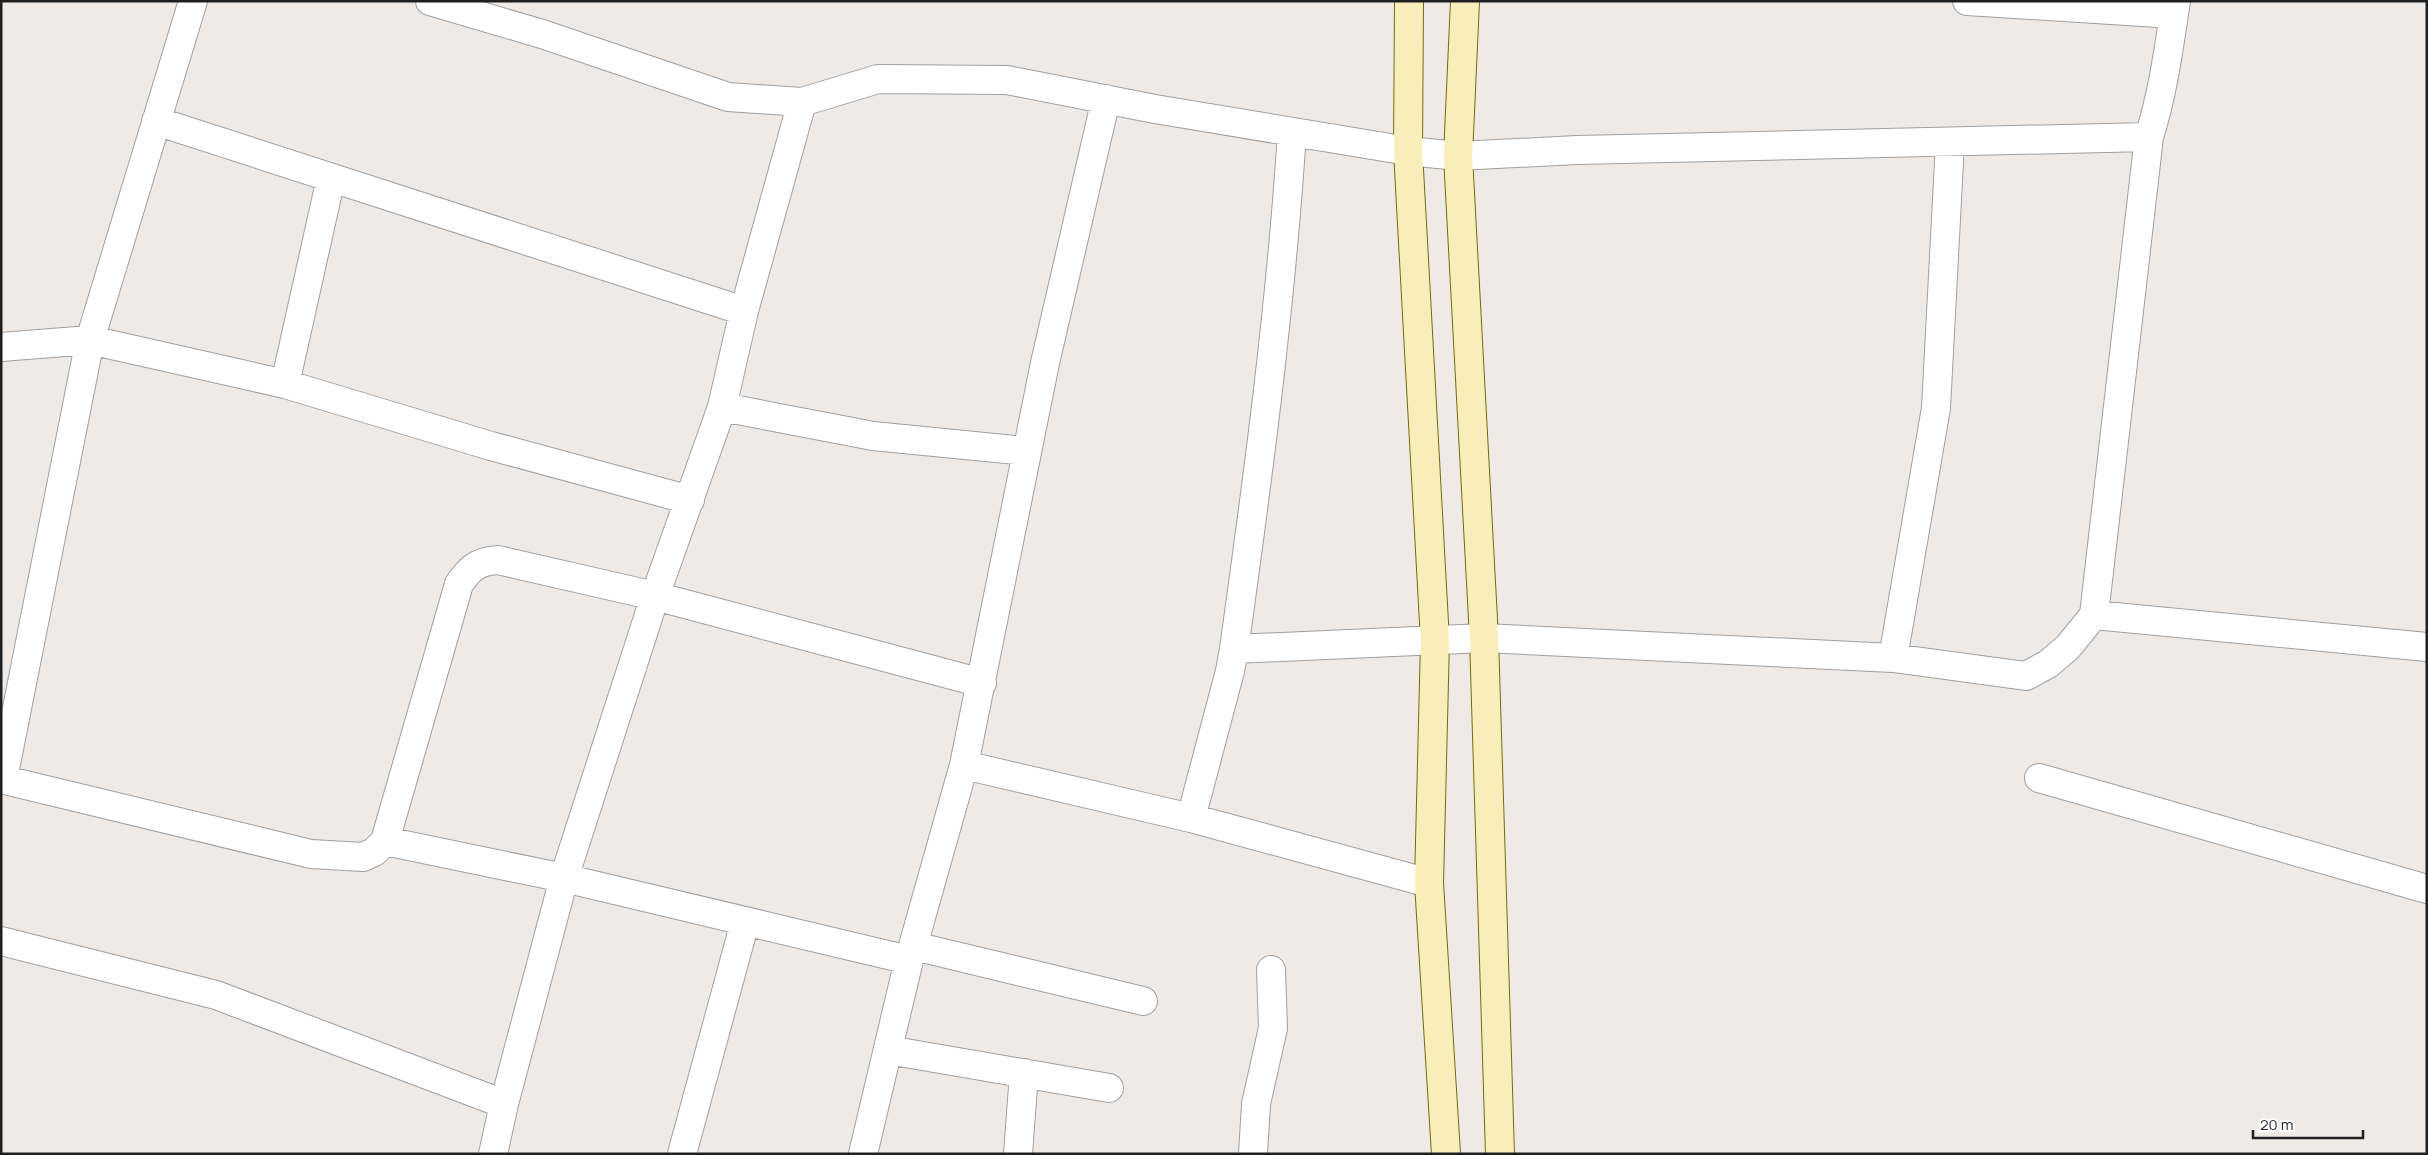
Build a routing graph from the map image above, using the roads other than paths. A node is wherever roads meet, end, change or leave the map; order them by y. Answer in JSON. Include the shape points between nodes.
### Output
{"nodes":[{"id":1,"x":192,"y":1,"type":"edge"},
{"id":2,"x":430,"y":1,"type":"edge"},
{"id":3,"x":1409,"y":1,"type":"edge"},
{"id":4,"x":1465,"y":1,"type":"edge"},
{"id":5,"x":1967,"y":1,"type":"edge"},
{"id":6,"x":2175,"y":8,"type":"edge"},
{"id":7,"x":1106,"y":99,"type":"junction"},
{"id":8,"x":802,"y":102,"type":"junction"},
{"id":9,"x":156,"y":121,"type":"junction"},
{"id":10,"x":1292,"y":132,"type":"junction"},
{"id":11,"x":2149,"y":137,"type":"junction"},
{"id":12,"x":1950,"y":143,"type":"junction"},
{"id":13,"x":1408,"y":151,"type":"junction"},
{"id":14,"x":1458,"y":156,"type":"junction"},
{"id":15,"x":331,"y":178,"type":"junction"},
{"id":16,"x":744,"y":311,"type":"junction"},
{"id":17,"x":90,"y":340,"type":"junction"},
{"id":18,"x":1,"y":347,"type":"edge"},
{"id":19,"x":285,"y":384,"type":"junction"},
{"id":20,"x":722,"y":408,"type":"junction"},
{"id":21,"x":1026,"y":451,"type":"junction"},
{"id":22,"x":690,"y":500,"type":"junction"},
{"id":23,"x":655,"y":596,"type":"junction"},
{"id":24,"x":2094,"y":615,"type":"junction"},
{"id":25,"x":1484,"y":638,"type":"junction"},
{"id":26,"x":1436,"y":641,"type":"junction"},
{"id":27,"x":2427,"y":647,"type":"edge"},
{"id":28,"x":1234,"y":649,"type":"junction"},
{"id":29,"x":1892,"y":658,"type":"junction"},
{"id":30,"x":982,"y":684,"type":"junction"},
{"id":31,"x":964,"y":765,"type":"junction"},
{"id":32,"x":2039,"y":778,"type":"dead end"},
{"id":33,"x":2,"y":779,"type":"edge"},
{"id":34,"x":1191,"y":818,"type":"junction"},
{"id":35,"x":385,"y":841,"type":"junction"},
{"id":36,"x":564,"y":878,"type":"junction"},
{"id":37,"x":1429,"y":882,"type":"junction"},
{"id":38,"x":2427,"y":889,"type":"edge"},
{"id":39,"x":745,"y":922,"type":"junction"},
{"id":40,"x":1,"y":941,"type":"edge"},
{"id":41,"x":911,"y":953,"type":"junction"},
{"id":42,"x":1271,"y":970,"type":"dead end"},
{"id":43,"x":1143,"y":1001,"type":"dead end"},
{"id":44,"x":888,"y":1050,"type":"junction"},
{"id":45,"x":1024,"y":1073,"type":"junction"},
{"id":46,"x":1109,"y":1088,"type":"dead end"},
{"id":47,"x":504,"y":1104,"type":"junction"},
{"id":48,"x":493,"y":1154,"type":"edge"},
{"id":49,"x":682,"y":1154,"type":"edge"},
{"id":50,"x":863,"y":1154,"type":"edge"},
{"id":51,"x":1018,"y":1154,"type":"edge"},
{"id":52,"x":1253,"y":1154,"type":"edge"},
{"id":53,"x":1446,"y":1154,"type":"edge"},
{"id":54,"x":1500,"y":1154,"type":"edge"}],
"edges":[{"from":1,"to":9,"type":"street"},
{"from":2,"to":8,"type":"street","via":[[542,34],[728,97]]},
{"from":3,"to":13,"type":"street"},
{"from":4,"to":14,"type":"street"},
{"from":5,"to":6,"type":"street"},
{"from":6,"to":11,"type":"street","via":[[2158,106]]},
{"from":7,"to":8,"type":"street","via":[[1007,80],[878,79]]},
{"from":7,"to":10,"type":"street"},
{"from":7,"to":21,"type":"street"},
{"from":8,"to":16,"type":"street"},
{"from":9,"to":15,"type":"street"},
{"from":9,"to":17,"type":"street"},
{"from":10,"to":13,"type":"street"},
{"from":10,"to":28,"type":"street","via":[[1266,415]]},
{"from":11,"to":12,"type":"street"},
{"from":11,"to":24,"type":"street"},
{"from":12,"to":14,"type":"street","via":[[1577,150]]},
{"from":12,"to":29,"type":"street","via":[[1936,408]]},
{"from":13,"to":14,"type":"street"},
{"from":13,"to":26,"type":"street"},
{"from":14,"to":25,"type":"street"},
{"from":15,"to":16,"type":"street"},
{"from":15,"to":19,"type":"street"},
{"from":16,"to":20,"type":"street"},
{"from":17,"to":18,"type":"street"},
{"from":17,"to":19,"type":"street"},
{"from":17,"to":33,"type":"street"},
{"from":19,"to":22,"type":"street","via":[[491,446]]},
{"from":20,"to":21,"type":"street","via":[[873,436]]},
{"from":20,"to":22,"type":"street"},
{"from":21,"to":30,"type":"street"},
{"from":22,"to":23,"type":"street"},
{"from":23,"to":30,"type":"street"},
{"from":23,"to":35,"type":"street","via":[[498,560],[485,560],[474,565],[459,584]]},
{"from":23,"to":36,"type":"street"},
{"from":24,"to":27,"type":"street"},
{"from":24,"to":29,"type":"street","via":[[2068,648],[2026,676]]},
{"from":25,"to":26,"type":"street"},
{"from":25,"to":29,"type":"street"},
{"from":25,"to":54,"type":"street"},
{"from":26,"to":28,"type":"street"},
{"from":26,"to":37,"type":"street"},
{"from":28,"to":34,"type":"street"},
{"from":30,"to":31,"type":"street"},
{"from":31,"to":34,"type":"street"},
{"from":31,"to":41,"type":"street"},
{"from":32,"to":38,"type":"street"},
{"from":33,"to":35,"type":"street","via":[[311,854],[363,857]]},
{"from":34,"to":37,"type":"street"},
{"from":35,"to":36,"type":"street"},
{"from":36,"to":39,"type":"street"},
{"from":36,"to":47,"type":"street"},
{"from":37,"to":53,"type":"street"},
{"from":39,"to":41,"type":"street"},
{"from":39,"to":49,"type":"street"},
{"from":40,"to":47,"type":"street","via":[[216,995]]},
{"from":41,"to":43,"type":"street"},
{"from":41,"to":44,"type":"street"},
{"from":42,"to":52,"type":"street","via":[[1273,1028],[1256,1104]]},
{"from":44,"to":45,"type":"street"},
{"from":44,"to":50,"type":"street"},
{"from":45,"to":46,"type":"street"},
{"from":45,"to":51,"type":"street"},
{"from":47,"to":48,"type":"street"}]}
